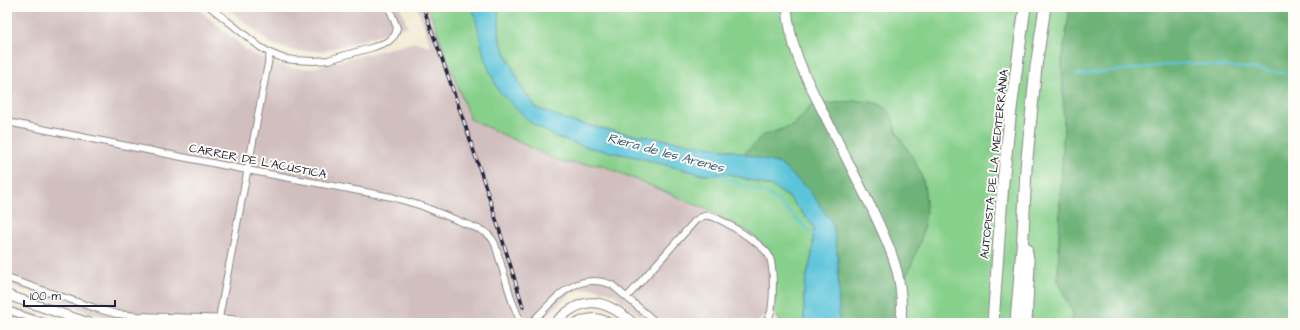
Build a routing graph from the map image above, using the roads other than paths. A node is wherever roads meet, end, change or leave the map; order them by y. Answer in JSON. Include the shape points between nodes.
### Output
{"nodes":[{"id":1,"x":210,"y":7,"type":"edge"},
{"id":2,"x":388,"y":7,"type":"edge"},
{"id":3,"x":787,"y":7,"type":"edge"},
{"id":4,"x":1025,"y":7,"type":"edge"},
{"id":5,"x":1045,"y":7,"type":"edge"},
{"id":6,"x":270,"y":53,"type":"junction"},
{"id":7,"x":7,"y":122,"type":"edge"},
{"id":8,"x":247,"y":170,"type":"junction"},
{"id":9,"x":1023,"y":235,"type":"junction"},
{"id":10,"x":7,"y":278,"type":"edge"},
{"id":11,"x":7,"y":295,"type":"edge"},
{"id":12,"x":627,"y":297,"type":"junction"},
{"id":13,"x":7,"y":310,"type":"edge"},
{"id":14,"x":23,"y":316,"type":"junction"},
{"id":15,"x":219,"y":318,"type":"junction"},
{"id":16,"x":20,"y":323,"type":"edge"},
{"id":17,"x":46,"y":323,"type":"edge"},
{"id":18,"x":89,"y":323,"type":"edge"},
{"id":19,"x":253,"y":323,"type":"edge"},
{"id":20,"x":520,"y":323,"type":"edge"},
{"id":21,"x":531,"y":323,"type":"edge"},
{"id":22,"x":555,"y":323,"type":"edge"},
{"id":23,"x":575,"y":323,"type":"edge"},
{"id":24,"x":611,"y":323,"type":"edge"},
{"id":25,"x":633,"y":323,"type":"edge"},
{"id":26,"x":657,"y":323,"type":"edge"},
{"id":27,"x":765,"y":323,"type":"edge"},
{"id":28,"x":901,"y":323,"type":"edge"},
{"id":29,"x":993,"y":323,"type":"edge"},
{"id":30,"x":1016,"y":323,"type":"edge"},
{"id":31,"x":1026,"y":323,"type":"edge"}],
"edges":[{"from":1,"to":6,"type":"street"},
{"from":2,"to":6,"type":"street","via":[[397,28],[395,35],[385,44],[328,60],[303,62]]},
{"from":3,"to":28,"type":"main road","via":[[792,40],[802,69],[894,258],[899,276]]},
{"from":4,"to":29,"type":"highway","name":"AUTOPISTA DE LA MEDITERRÀNIA","via":[[1005,162]]},
{"from":5,"to":9,"type":"highway","via":[[1027,160]]},
{"from":6,"to":8,"type":"street"},
{"from":7,"to":8,"type":"street","name":"CARRER DE L'ACÚSTICA"},
{"from":8,"to":15,"type":"street"},
{"from":8,"to":20,"type":"street","name":"CARRER DE L'ACÚSTICA","via":[[406,201],[487,232],[495,244]]},
{"from":9,"to":30,"type":"highway"},
{"from":9,"to":31,"type":"highway","via":[[1029,265]]},
{"from":10,"to":15,"type":"street","via":[[117,314]]},
{"from":11,"to":18,"type":"main road"},
{"from":12,"to":21,"type":"street","via":[[606,282],[584,282],[568,288]]},
{"from":12,"to":26,"type":"street"},
{"from":12,"to":27,"type":"street","via":[[696,220],[708,215],[744,234],[768,255],[772,264],[773,300],[771,312]]},
{"from":13,"to":14,"type":"street"},
{"from":14,"to":16,"type":"street"},
{"from":14,"to":17,"type":"street"},
{"from":15,"to":19,"type":"street"},
{"from":22,"to":25,"type":"main road","via":[[576,306],[594,303],[616,310]]},
{"from":23,"to":24,"type":"street","via":[[588,317],[600,317]]}]}
